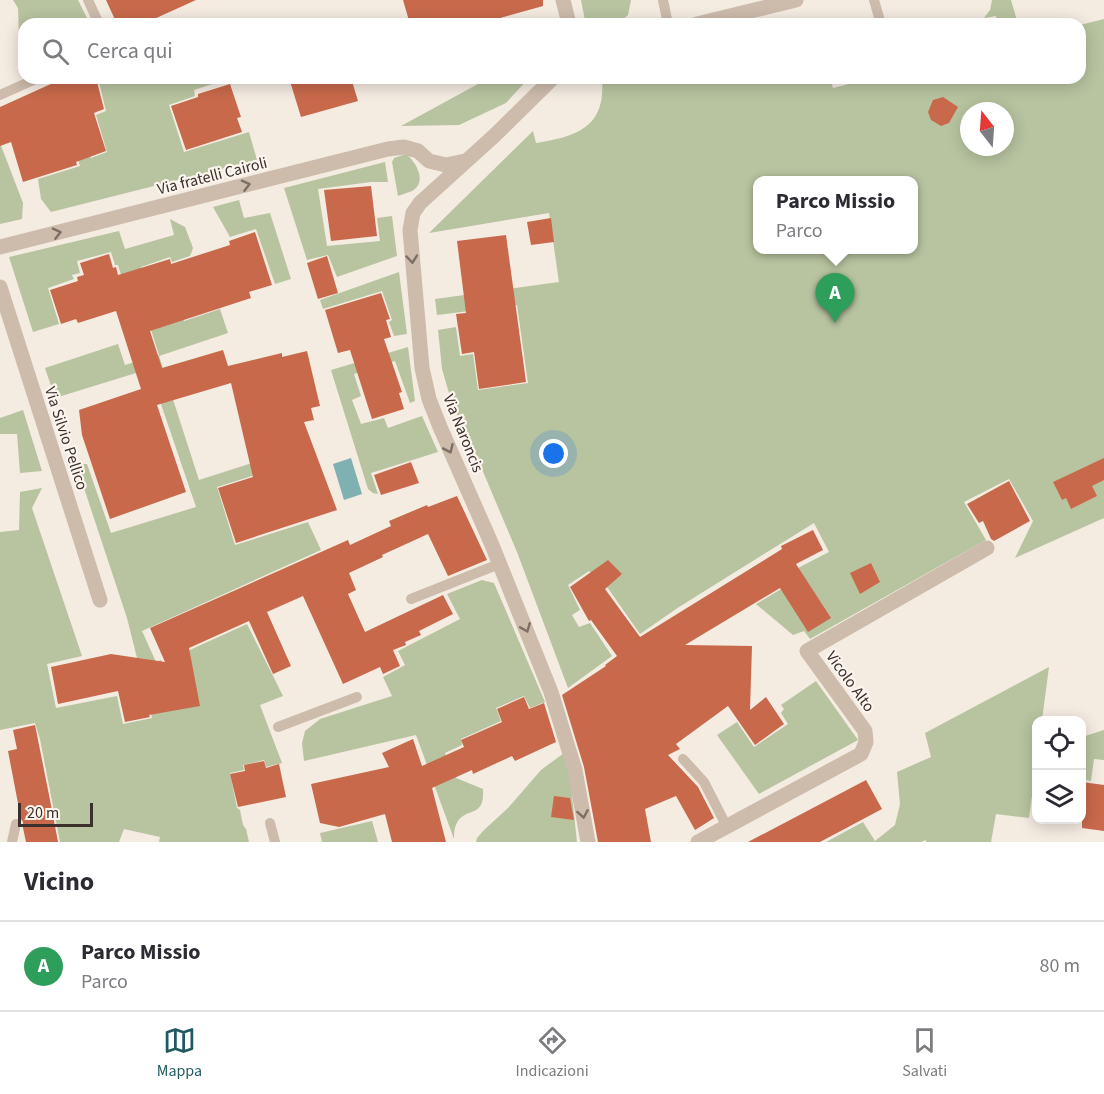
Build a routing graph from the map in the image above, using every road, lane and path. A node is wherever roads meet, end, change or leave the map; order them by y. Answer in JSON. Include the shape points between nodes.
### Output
{"nodes":[{"id":1,"x":88,"y":0,"type":"edge"},
{"id":2,"x":564,"y":0,"type":"edge"},
{"id":3,"x":663,"y":0,"type":"edge"},
{"id":4,"x":796,"y":0,"type":"edge"},
{"id":5,"x":874,"y":0,"type":"edge"},
{"id":6,"x":96,"y":18,"type":"edge"},
{"id":7,"x":567,"y":18,"type":"edge"},
{"id":8,"x":668,"y":18,"type":"edge"},
{"id":9,"x":722,"y":18,"type":"edge"},
{"id":10,"x":878,"y":18,"type":"edge"},
{"id":11,"x":25,"y":84,"type":"edge"},
{"id":12,"x":547,"y":84,"type":"edge"},
{"id":13,"x":0,"y":95,"type":"edge"},
{"id":14,"x":429,"y":161,"type":"junction"},
{"id":15,"x":467,"y":161,"type":"junction"},
{"id":16,"x":420,"y":203,"type":"junction"},
{"id":17,"x":0,"y":247,"type":"edge"},
{"id":18,"x":0,"y":287,"type":"edge"},
{"id":19,"x":987,"y":548,"type":"dead end"},
{"id":20,"x":499,"y":564,"type":"junction"},
{"id":21,"x":411,"y":599,"type":"dead end"},
{"id":22,"x":100,"y":600,"type":"dead end"},
{"id":23,"x":357,"y":697,"type":"dead end"},
{"id":24,"x":278,"y":727,"type":"dead end"},
{"id":25,"x":682,"y":759,"type":"dead end"},
{"id":26,"x":270,"y":823,"type":"dead end"},
{"id":27,"x":16,"y":824,"type":"dead end"},
{"id":28,"x":727,"y":826,"type":"junction"},
{"id":29,"x":12,"y":842,"type":"edge"},
{"id":30,"x":275,"y":842,"type":"edge"},
{"id":31,"x":588,"y":842,"type":"edge"},
{"id":32,"x":698,"y":842,"type":"edge"}],
"edges":[{"from":1,"to":6,"type":"lane"},
{"from":2,"to":7,"type":"street"},
{"from":3,"to":8,"type":"lane"},
{"from":4,"to":9,"type":"street"},
{"from":5,"to":10,"type":"lane"},
{"from":11,"to":13,"type":"lane"},
{"from":12,"to":15,"type":"street","name":"Via Naroncis"},
{"from":14,"to":15,"type":"street","name":"Via fratelli Cairoli","via":[[446,165]]},
{"from":14,"to":16,"type":"street","via":[[432,174]]},
{"from":17,"to":14,"type":"street","name":"Via fratelli Cairoli","one_way":true,"via":[[388,149],[404,147]]},
{"from":15,"to":16,"type":"street","name":"Via Naroncis"},
{"from":16,"to":20,"type":"street","name":"Via Naroncis","one_way":true,"via":[[412,213],[410,230],[422,368],[440,428]]},
{"from":18,"to":22,"type":"street","name":"Via Silvio Pellico"},
{"from":19,"to":28,"type":"street","name":"Vicolo Alto","via":[[807,651],[865,731],[861,754]]},
{"from":20,"to":21,"type":"lane"},
{"from":20,"to":31,"type":"street","name":"Via Naroncis","one_way":true,"via":[[551,692],[575,770]]},
{"from":23,"to":24,"type":"lane"},
{"from":25,"to":28,"type":"lane","via":[[704,782]]},
{"from":26,"to":30,"type":"lane"},
{"from":27,"to":29,"type":"lane"},
{"from":28,"to":32,"type":"street","name":"Vicolo Alto"}]}
